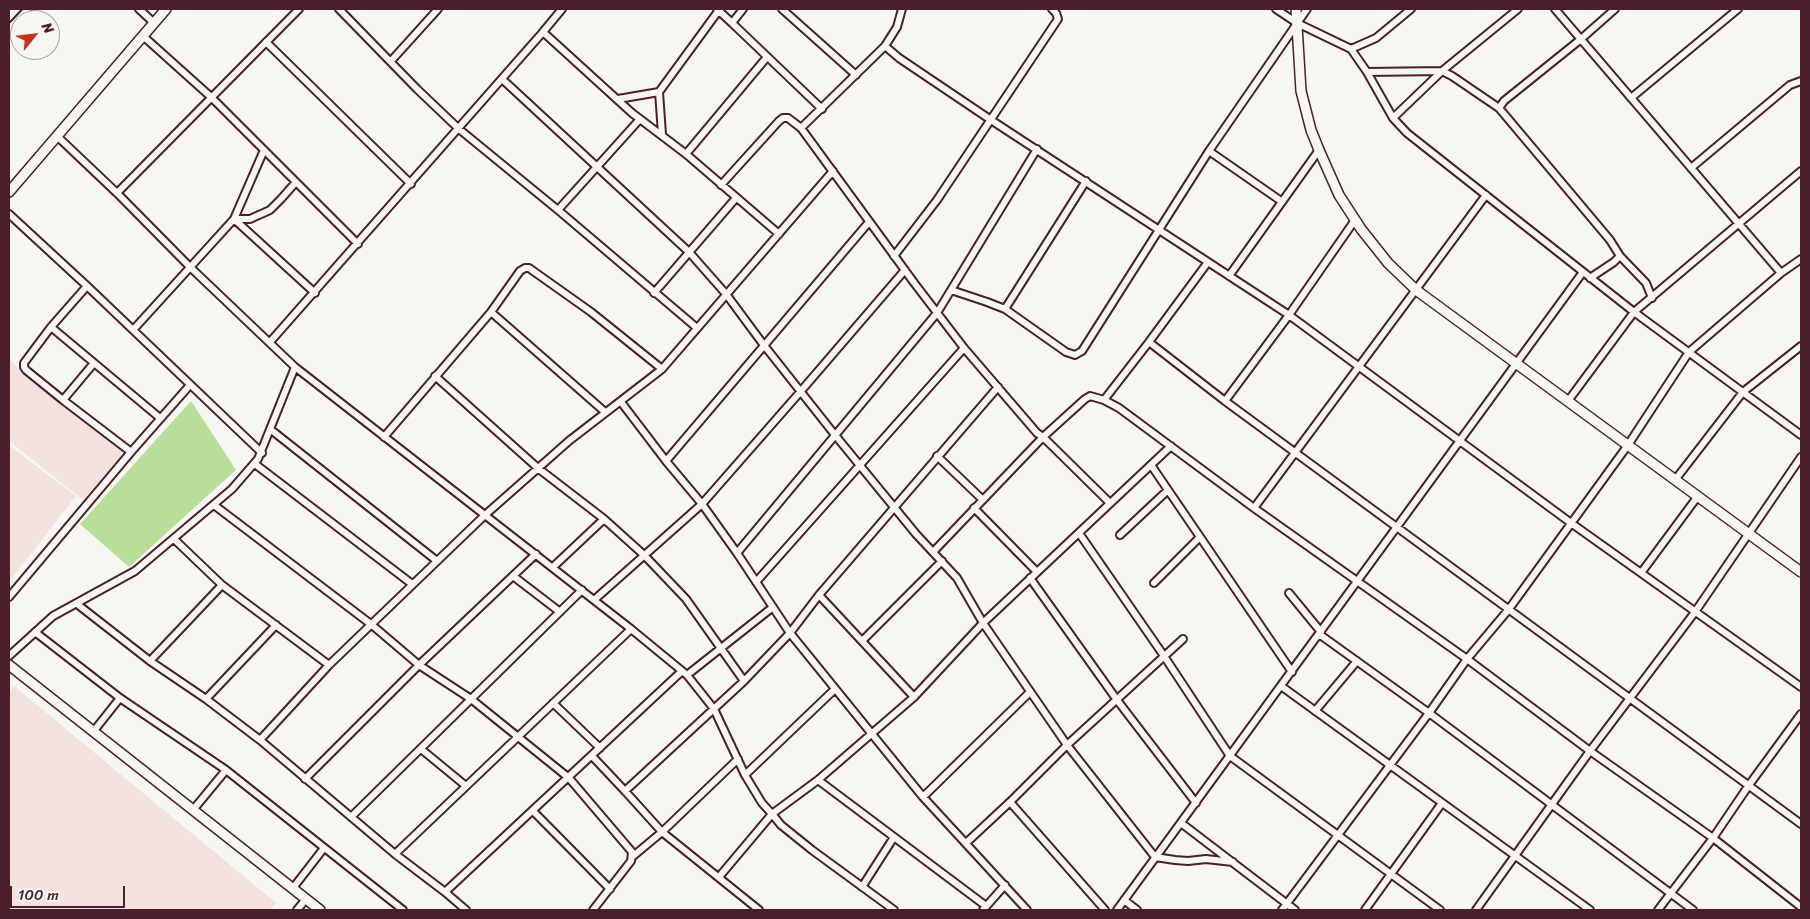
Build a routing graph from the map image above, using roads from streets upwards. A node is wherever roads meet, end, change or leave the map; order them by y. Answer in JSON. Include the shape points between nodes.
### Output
{"nodes":[{"id":1,"x":28,"y":9,"type":"edge"},
{"id":2,"x":139,"y":9,"type":"edge"},
{"id":3,"x":166,"y":9,"type":"edge"},
{"id":4,"x":298,"y":9,"type":"edge"},
{"id":5,"x":339,"y":9,"type":"edge"},
{"id":6,"x":438,"y":9,"type":"edge"},
{"id":7,"x":562,"y":9,"type":"edge"},
{"id":8,"x":743,"y":9,"type":"edge"},
{"id":9,"x":782,"y":9,"type":"edge"},
{"id":10,"x":902,"y":9,"type":"edge"},
{"id":11,"x":1052,"y":9,"type":"edge"},
{"id":12,"x":1276,"y":9,"type":"edge"},
{"id":13,"x":1296,"y":9,"type":"edge"},
{"id":14,"x":1307,"y":9,"type":"edge"},
{"id":15,"x":1411,"y":9,"type":"edge"},
{"id":16,"x":1518,"y":9,"type":"edge"},
{"id":17,"x":1555,"y":9,"type":"edge"},
{"id":18,"x":1616,"y":9,"type":"edge"},
{"id":19,"x":1738,"y":9,"type":"edge"},
{"id":20,"x":718,"y":10,"type":"edge"},
{"id":21,"x":154,"y":23,"type":"junction"},
{"id":22,"x":732,"y":23,"type":"junction"},
{"id":23,"x":1297,"y":23,"type":"junction"},
{"id":24,"x":9,"y":29,"type":"edge"},
{"id":25,"x":543,"y":32,"type":"junction"},
{"id":26,"x":143,"y":36,"type":"junction"},
{"id":27,"x":1581,"y":39,"type":"junction"},
{"id":28,"x":266,"y":42,"type":"junction"},
{"id":29,"x":885,"y":46,"type":"junction"},
{"id":30,"x":1351,"y":49,"type":"junction"},
{"id":31,"x":767,"y":57,"type":"junction"},
{"id":32,"x":391,"y":61,"type":"junction"},
{"id":33,"x":1442,"y":71,"type":"junction"},
{"id":34,"x":1367,"y":72,"type":"junction"},
{"id":35,"x":856,"y":75,"type":"junction"},
{"id":36,"x":502,"y":79,"type":"junction"},
{"id":37,"x":1801,"y":81,"type":"edge"},
{"id":38,"x":659,"y":92,"type":"junction"},
{"id":39,"x":211,"y":97,"type":"junction"},
{"id":40,"x":1631,"y":98,"type":"junction"},
{"id":41,"x":618,"y":99,"type":"junction"},
{"id":42,"x":1499,"y":108,"type":"junction"},
{"id":43,"x":822,"y":109,"type":"junction"},
{"id":44,"x":1393,"y":118,"type":"junction"},
{"id":45,"x":640,"y":119,"type":"junction"},
{"id":46,"x":991,"y":120,"type":"junction"},
{"id":47,"x":801,"y":128,"type":"junction"},
{"id":48,"x":459,"y":129,"type":"junction"},
{"id":49,"x":662,"y":134,"type":"junction"},
{"id":50,"x":57,"y":136,"type":"junction"},
{"id":51,"x":1037,"y":149,"type":"junction"},
{"id":52,"x":264,"y":150,"type":"junction"},
{"id":53,"x":1209,"y":150,"type":"junction"},
{"id":54,"x":1319,"y":150,"type":"junction"},
{"id":55,"x":686,"y":154,"type":"junction"},
{"id":56,"x":598,"y":167,"type":"junction"},
{"id":57,"x":1691,"y":168,"type":"junction"},
{"id":58,"x":833,"y":171,"type":"junction"},
{"id":59,"x":1801,"y":171,"type":"edge"},
{"id":60,"x":1086,"y":181,"type":"junction"},
{"id":61,"x":296,"y":182,"type":"junction"},
{"id":62,"x":411,"y":184,"type":"junction"},
{"id":63,"x":721,"y":186,"type":"junction"},
{"id":64,"x":9,"y":192,"type":"edge"},
{"id":65,"x":117,"y":193,"type":"junction"},
{"id":66,"x":1486,"y":195,"type":"junction"},
{"id":67,"x":736,"y":198,"type":"junction"},
{"id":68,"x":1281,"y":202,"type":"junction"},
{"id":69,"x":558,"y":210,"type":"junction"},
{"id":70,"x":9,"y":214,"type":"edge"},
{"id":71,"x":234,"y":220,"type":"junction"},
{"id":72,"x":1355,"y":220,"type":"junction"},
{"id":73,"x":869,"y":222,"type":"junction"},
{"id":74,"x":1739,"y":225,"type":"junction"},
{"id":75,"x":1158,"y":229,"type":"junction"},
{"id":76,"x":779,"y":234,"type":"junction"},
{"id":77,"x":358,"y":244,"type":"junction"},
{"id":78,"x":689,"y":252,"type":"junction"},
{"id":79,"x":894,"y":256,"type":"junction"},
{"id":80,"x":1620,"y":256,"type":"junction"},
{"id":81,"x":1801,"y":259,"type":"edge"},
{"id":82,"x":1208,"y":262,"type":"junction"},
{"id":83,"x":190,"y":267,"type":"junction"},
{"id":84,"x":905,"y":270,"type":"junction"},
{"id":85,"x":1583,"y":272,"type":"junction"},
{"id":86,"x":1781,"y":273,"type":"junction"},
{"id":87,"x":1230,"y":276,"type":"junction"},
{"id":88,"x":1590,"y":278,"type":"junction"},
{"id":89,"x":87,"y":286,"type":"junction"},
{"id":90,"x":951,"y":290,"type":"junction"},
{"id":91,"x":1416,"y":290,"type":"junction"},
{"id":92,"x":315,"y":293,"type":"junction"},
{"id":93,"x":654,"y":293,"type":"junction"},
{"id":94,"x":726,"y":294,"type":"junction"},
{"id":95,"x":1652,"y":298,"type":"junction"},
{"id":96,"x":1005,"y":309,"type":"junction"},
{"id":97,"x":491,"y":312,"type":"junction"},
{"id":98,"x":1634,"y":312,"type":"junction"},
{"id":99,"x":937,"y":313,"type":"junction"},
{"id":100,"x":1289,"y":315,"type":"junction"},
{"id":101,"x":51,"y":327,"type":"junction"},
{"id":102,"x":697,"y":328,"type":"junction"},
{"id":103,"x":133,"y":330,"type":"junction"},
{"id":104,"x":270,"y":342,"type":"junction"},
{"id":105,"x":1149,"y":342,"type":"junction"},
{"id":106,"x":764,"y":344,"type":"junction"},
{"id":107,"x":1801,"y":346,"type":"edge"},
{"id":108,"x":964,"y":348,"type":"junction"},
{"id":109,"x":1688,"y":352,"type":"junction"},
{"id":110,"x":94,"y":363,"type":"junction"},
{"id":111,"x":1517,"y":364,"type":"junction"},
{"id":112,"x":295,"y":366,"type":"junction"},
{"id":113,"x":1359,"y":366,"type":"junction"},
{"id":114,"x":662,"y":369,"type":"junction"},
{"id":115,"x":435,"y":376,"type":"junction"},
{"id":116,"x":190,"y":385,"type":"junction"},
{"id":117,"x":998,"y":387,"type":"junction"},
{"id":118,"x":801,"y":392,"type":"junction"},
{"id":119,"x":1743,"y":392,"type":"junction"},
{"id":120,"x":63,"y":400,"type":"junction"},
{"id":121,"x":1104,"y":400,"type":"junction"},
{"id":122,"x":1225,"y":401,"type":"junction"},
{"id":123,"x":1568,"y":401,"type":"junction"},
{"id":124,"x":621,"y":402,"type":"junction"},
{"id":125,"x":605,"y":412,"type":"junction"},
{"id":126,"x":160,"y":418,"type":"junction"},
{"id":127,"x":270,"y":429,"type":"junction"},
{"id":128,"x":834,"y":435,"type":"junction"},
{"id":129,"x":1801,"y":435,"type":"edge"},
{"id":130,"x":384,"y":437,"type":"junction"},
{"id":131,"x":1043,"y":437,"type":"junction"},
{"id":132,"x":1460,"y":442,"type":"junction"},
{"id":133,"x":1628,"y":445,"type":"junction"},
{"id":134,"x":1171,"y":446,"type":"junction"},
{"id":135,"x":131,"y":452,"type":"junction"},
{"id":136,"x":262,"y":453,"type":"junction"},
{"id":137,"x":1296,"y":453,"type":"junction"},
{"id":138,"x":937,"y":456,"type":"junction"},
{"id":139,"x":1801,"y":457,"type":"edge"},
{"id":140,"x":666,"y":461,"type":"junction"},
{"id":141,"x":255,"y":464,"type":"junction"},
{"id":142,"x":860,"y":465,"type":"junction"},
{"id":143,"x":1151,"y":465,"type":"junction"},
{"id":144,"x":539,"y":469,"type":"junction"},
{"id":145,"x":1675,"y":480,"type":"junction"},
{"id":146,"x":1168,"y":490,"type":"junction"},
{"id":147,"x":1698,"y":496,"type":"junction"},
{"id":148,"x":983,"y":500,"type":"junction"},
{"id":149,"x":1110,"y":503,"type":"junction"},
{"id":150,"x":702,"y":504,"type":"junction"},
{"id":151,"x":214,"y":505,"type":"junction"},
{"id":152,"x":895,"y":507,"type":"junction"},
{"id":153,"x":974,"y":508,"type":"junction"},
{"id":154,"x":1254,"y":508,"type":"junction"},
{"id":155,"x":485,"y":515,"type":"junction"},
{"id":156,"x":604,"y":519,"type":"junction"},
{"id":157,"x":1571,"y":523,"type":"junction"},
{"id":158,"x":1397,"y":527,"type":"junction"},
{"id":159,"x":1079,"y":533,"type":"junction"},
{"id":160,"x":1748,"y":533,"type":"junction"},
{"id":161,"x":1120,"y":535,"type":"dead end"},
{"id":162,"x":1200,"y":537,"type":"junction"},
{"id":163,"x":174,"y":539,"type":"junction"},
{"id":164,"x":933,"y":552,"type":"junction"},
{"id":165,"x":737,"y":553,"type":"junction"},
{"id":166,"x":536,"y":554,"type":"junction"},
{"id":167,"x":644,"y":555,"type":"junction"},
{"id":168,"x":437,"y":561,"type":"junction"},
{"id":169,"x":942,"y":561,"type":"junction"},
{"id":170,"x":553,"y":567,"type":"junction"},
{"id":171,"x":1801,"y":570,"type":"edge"},
{"id":172,"x":1037,"y":572,"type":"junction"},
{"id":173,"x":1641,"y":573,"type":"junction"},
{"id":174,"x":513,"y":576,"type":"junction"},
{"id":175,"x":1030,"y":578,"type":"junction"},
{"id":176,"x":756,"y":582,"type":"junction"},
{"id":177,"x":1357,"y":582,"type":"junction"},
{"id":178,"x":1154,"y":583,"type":"dead end"},
{"id":179,"x":412,"y":584,"type":"junction"},
{"id":180,"x":222,"y":585,"type":"junction"},
{"id":181,"x":582,"y":590,"type":"junction"},
{"id":182,"x":1289,"y":593,"type":"dead end"},
{"id":183,"x":819,"y":595,"type":"junction"},
{"id":184,"x":9,"y":596,"type":"edge"},
{"id":185,"x":594,"y":600,"type":"junction"},
{"id":186,"x":77,"y":604,"type":"junction"},
{"id":187,"x":773,"y":607,"type":"junction"},
{"id":188,"x":1508,"y":609,"type":"junction"},
{"id":189,"x":560,"y":612,"type":"junction"},
{"id":190,"x":1695,"y":612,"type":"junction"},
{"id":191,"x":983,"y":623,"type":"junction"},
{"id":192,"x":372,"y":624,"type":"junction"},
{"id":193,"x":276,"y":625,"type":"junction"},
{"id":194,"x":631,"y":629,"type":"junction"},
{"id":195,"x":35,"y":632,"type":"junction"},
{"id":196,"x":1320,"y":633,"type":"junction"},
{"id":197,"x":790,"y":634,"type":"junction"},
{"id":198,"x":1183,"y":639,"type":"dead end"},
{"id":199,"x":862,"y":641,"type":"junction"},
{"id":200,"x":720,"y":649,"type":"junction"},
{"id":201,"x":9,"y":656,"type":"edge"},
{"id":202,"x":1164,"y":656,"type":"junction"},
{"id":203,"x":1467,"y":659,"type":"junction"},
{"id":204,"x":150,"y":661,"type":"junction"},
{"id":205,"x":1357,"y":661,"type":"junction"},
{"id":206,"x":9,"y":665,"type":"edge"},
{"id":207,"x":329,"y":665,"type":"junction"},
{"id":208,"x":419,"y":665,"type":"junction"},
{"id":209,"x":1292,"y":672,"type":"junction"},
{"id":210,"x":684,"y":673,"type":"junction"},
{"id":211,"x":744,"y":681,"type":"junction"},
{"id":212,"x":1281,"y":686,"type":"junction"},
{"id":213,"x":1801,"y":687,"type":"edge"},
{"id":214,"x":835,"y":689,"type":"junction"},
{"id":215,"x":1030,"y":692,"type":"junction"},
{"id":216,"x":914,"y":697,"type":"junction"},
{"id":217,"x":120,"y":698,"type":"junction"},
{"id":218,"x":1631,"y":698,"type":"junction"},
{"id":219,"x":471,"y":699,"type":"junction"},
{"id":220,"x":206,"y":700,"type":"junction"},
{"id":221,"x":1117,"y":700,"type":"junction"},
{"id":222,"x":553,"y":703,"type":"junction"},
{"id":223,"x":714,"y":709,"type":"junction"},
{"id":224,"x":1315,"y":711,"type":"junction"},
{"id":225,"x":1429,"y":713,"type":"junction"},
{"id":226,"x":1801,"y":714,"type":"edge"},
{"id":227,"x":93,"y":732,"type":"junction"},
{"id":228,"x":872,"y":735,"type":"junction"},
{"id":229,"x":518,"y":736,"type":"junction"},
{"id":230,"x":260,"y":740,"type":"junction"},
{"id":231,"x":1067,"y":745,"type":"junction"},
{"id":232,"x":600,"y":748,"type":"junction"},
{"id":233,"x":421,"y":749,"type":"junction"},
{"id":234,"x":1590,"y":751,"type":"junction"},
{"id":235,"x":592,"y":756,"type":"junction"},
{"id":236,"x":1230,"y":756,"type":"junction"},
{"id":237,"x":738,"y":759,"type":"junction"},
{"id":238,"x":1390,"y":766,"type":"junction"},
{"id":239,"x":226,"y":770,"type":"junction"},
{"id":240,"x":745,"y":775,"type":"junction"},
{"id":241,"x":569,"y":778,"type":"junction"},
{"id":242,"x":305,"y":779,"type":"junction"},
{"id":243,"x":818,"y":780,"type":"junction"},
{"id":244,"x":1749,"y":785,"type":"junction"},
{"id":245,"x":466,"y":786,"type":"junction"},
{"id":246,"x":625,"y":790,"type":"junction"},
{"id":247,"x":923,"y":797,"type":"junction"},
{"id":248,"x":1010,"y":802,"type":"junction"},
{"id":249,"x":1196,"y":803,"type":"junction"},
{"id":250,"x":1442,"y":803,"type":"junction"},
{"id":251,"x":1552,"y":805,"type":"junction"},
{"id":252,"x":193,"y":810,"type":"junction"},
{"id":253,"x":533,"y":810,"type":"junction"},
{"id":254,"x":772,"y":814,"type":"junction"},
{"id":255,"x":351,"y":817,"type":"junction"},
{"id":256,"x":1181,"y":822,"type":"junction"},
{"id":257,"x":1801,"y":824,"type":"edge"},
{"id":258,"x":662,"y":832,"type":"junction"},
{"id":259,"x":1337,"y":835,"type":"junction"},
{"id":260,"x":894,"y":837,"type":"junction"},
{"id":261,"x":1713,"y":838,"type":"junction"},
{"id":262,"x":966,"y":843,"type":"junction"},
{"id":263,"x":324,"y":848,"type":"junction"},
{"id":264,"x":395,"y":854,"type":"junction"},
{"id":265,"x":1155,"y":856,"type":"junction"},
{"id":266,"x":1515,"y":856,"type":"junction"},
{"id":267,"x":632,"y":857,"type":"junction"},
{"id":268,"x":1232,"y":862,"type":"junction"},
{"id":269,"x":1390,"y":874,"type":"junction"},
{"id":270,"x":719,"y":877,"type":"junction"},
{"id":271,"x":1005,"y":884,"type":"junction"},
{"id":272,"x":862,"y":887,"type":"junction"},
{"id":273,"x":293,"y":888,"type":"junction"},
{"id":274,"x":610,"y":889,"type":"junction"},
{"id":275,"x":445,"y":892,"type":"junction"},
{"id":276,"x":1670,"y":894,"type":"junction"},
{"id":277,"x":306,"y":899,"type":"junction"},
{"id":278,"x":1124,"y":900,"type":"junction"},
{"id":279,"x":1287,"y":904,"type":"junction"},
{"id":280,"x":1801,"y":907,"type":"edge"},
{"id":281,"x":750,"y":908,"type":"edge"},
{"id":282,"x":985,"y":908,"type":"edge"},
{"id":283,"x":297,"y":910,"type":"edge"},
{"id":284,"x":320,"y":910,"type":"edge"},
{"id":285,"x":404,"y":910,"type":"edge"},
{"id":286,"x":466,"y":910,"type":"edge"},
{"id":287,"x":593,"y":910,"type":"edge"},
{"id":288,"x":759,"y":910,"type":"edge"},
{"id":289,"x":894,"y":910,"type":"edge"},
{"id":290,"x":1027,"y":910,"type":"edge"},
{"id":291,"x":1105,"y":910,"type":"edge"},
{"id":292,"x":1117,"y":910,"type":"edge"},
{"id":293,"x":1137,"y":910,"type":"edge"},
{"id":294,"x":1282,"y":910,"type":"edge"},
{"id":295,"x":1295,"y":910,"type":"edge"},
{"id":296,"x":1365,"y":910,"type":"edge"},
{"id":297,"x":1440,"y":910,"type":"edge"},
{"id":298,"x":1476,"y":910,"type":"edge"},
{"id":299,"x":1590,"y":910,"type":"edge"},
{"id":300,"x":1658,"y":910,"type":"edge"},
{"id":301,"x":1693,"y":910,"type":"edge"}],
"edges":[{"from":1,"to":24,"type":"street"},
{"from":2,"to":21,"type":"street"},
{"from":3,"to":21,"type":"street"},
{"from":4,"to":28,"type":"street"},
{"from":5,"to":32,"type":"street"},
{"from":6,"to":32,"type":"street"},
{"from":7,"to":25,"type":"street"},
{"from":8,"to":22,"type":"street"},
{"from":9,"to":35,"type":"street"},
{"from":10,"to":29,"type":"street","via":[[897,27]]},
{"from":11,"to":46,"type":"street","via":[[1058,19]]},
{"from":12,"to":23,"type":"street"},
{"from":13,"to":23,"type":"street"},
{"from":14,"to":23,"type":"street"},
{"from":15,"to":30,"type":"street","via":[[1376,38]]},
{"from":16,"to":33,"type":"street"},
{"from":17,"to":27,"type":"street"},
{"from":18,"to":27,"type":"street"},
{"from":19,"to":40,"type":"street"},
{"from":20,"to":22,"type":"street"},
{"from":20,"to":38,"type":"street"},
{"from":21,"to":26,"type":"street"},
{"from":22,"to":31,"type":"street"},
{"from":23,"to":30,"type":"street"},
{"from":23,"to":53,"type":"street"},
{"from":23,"to":54,"type":"street","via":[[1302,91]]},
{"from":25,"to":36,"type":"street"},
{"from":25,"to":41,"type":"street"},
{"from":26,"to":39,"type":"street"},
{"from":26,"to":50,"type":"street"},
{"from":27,"to":40,"type":"street"},
{"from":27,"to":42,"type":"street"},
{"from":28,"to":39,"type":"street"},
{"from":28,"to":62,"type":"street"},
{"from":29,"to":35,"type":"street"},
{"from":29,"to":46,"type":"street"},
{"from":30,"to":34,"type":"street"},
{"from":31,"to":43,"type":"street"},
{"from":31,"to":55,"type":"street"},
{"from":32,"to":48,"type":"street"},
{"from":33,"to":34,"type":"street"},
{"from":33,"to":42,"type":"street"},
{"from":33,"to":44,"type":"street"},
{"from":34,"to":44,"type":"street"},
{"from":35,"to":43,"type":"street"},
{"from":36,"to":48,"type":"street"},
{"from":36,"to":56,"type":"street"},
{"from":37,"to":57,"type":"street","via":[[1790,85]]},
{"from":38,"to":41,"type":"street"},
{"from":38,"to":49,"type":"street"},
{"from":39,"to":52,"type":"street"},
{"from":39,"to":65,"type":"street"},
{"from":40,"to":57,"type":"street"},
{"from":41,"to":45,"type":"street"},
{"from":42,"to":80,"type":"street"},
{"from":43,"to":47,"type":"street"},
{"from":44,"to":66,"type":"street","via":[[1407,133]]},
{"from":45,"to":49,"type":"street"},
{"from":45,"to":56,"type":"street"},
{"from":46,"to":51,"type":"street"},
{"from":46,"to":79,"type":"street"},
{"from":47,"to":58,"type":"street"},
{"from":47,"to":63,"type":"street","via":[[783,118]]},
{"from":48,"to":62,"type":"street"},
{"from":48,"to":69,"type":"street"},
{"from":49,"to":55,"type":"street"},
{"from":50,"to":64,"type":"street"},
{"from":50,"to":65,"type":"street"},
{"from":51,"to":60,"type":"street"},
{"from":51,"to":90,"type":"street"},
{"from":52,"to":61,"type":"street"},
{"from":52,"to":71,"type":"street"},
{"from":53,"to":68,"type":"street"},
{"from":53,"to":75,"type":"street"},
{"from":54,"to":68,"type":"street"},
{"from":54,"to":72,"type":"street","via":[[1339,195]]},
{"from":55,"to":63,"type":"street"},
{"from":56,"to":69,"type":"street"},
{"from":56,"to":78,"type":"street"},
{"from":57,"to":74,"type":"street"},
{"from":58,"to":73,"type":"street"},
{"from":58,"to":76,"type":"street"},
{"from":59,"to":74,"type":"street"},
{"from":60,"to":75,"type":"street"},
{"from":60,"to":96,"type":"street"},
{"from":61,"to":71,"type":"street","via":[[270,210],[250,219]]},
{"from":61,"to":77,"type":"street"},
{"from":62,"to":77,"type":"street"},
{"from":63,"to":67,"type":"street"},
{"from":65,"to":83,"type":"street"},
{"from":66,"to":85,"type":"street"},
{"from":66,"to":91,"type":"street"},
{"from":67,"to":76,"type":"street"},
{"from":67,"to":78,"type":"street"},
{"from":68,"to":87,"type":"street"},
{"from":69,"to":93,"type":"street"},
{"from":70,"to":89,"type":"street"},
{"from":71,"to":83,"type":"street"},
{"from":71,"to":92,"type":"street"},
{"from":72,"to":91,"type":"street","via":[[1388,262]]},
{"from":72,"to":100,"type":"street"},
{"from":73,"to":79,"type":"street"},
{"from":73,"to":106,"type":"street"},
{"from":74,"to":86,"type":"street"},
{"from":74,"to":95,"type":"street"},
{"from":75,"to":82,"type":"street"},
{"from":75,"to":96,"type":"street","via":[[1082,351],[1075,354],[1066,352]]},
{"from":76,"to":94,"type":"street"},
{"from":77,"to":92,"type":"street"},
{"from":78,"to":93,"type":"street"},
{"from":78,"to":94,"type":"street"},
{"from":79,"to":84,"type":"street"},
{"from":80,"to":88,"type":"street"},
{"from":80,"to":95,"type":"street","via":[[1646,283]]},
{"from":81,"to":86,"type":"street"},
{"from":82,"to":87,"type":"street"},
{"from":82,"to":105,"type":"street"},
{"from":83,"to":103,"type":"street"},
{"from":83,"to":104,"type":"street"},
{"from":84,"to":99,"type":"street"},
{"from":84,"to":118,"type":"street"},
{"from":85,"to":88,"type":"street"},
{"from":85,"to":111,"type":"street"},
{"from":86,"to":109,"type":"street"},
{"from":87,"to":100,"type":"street"},
{"from":88,"to":98,"type":"street"},
{"from":89,"to":101,"type":"street"},
{"from":89,"to":103,"type":"street"},
{"from":90,"to":96,"type":"street"},
{"from":90,"to":99,"type":"street"},
{"from":91,"to":111,"type":"street"},
{"from":91,"to":113,"type":"street"},
{"from":92,"to":104,"type":"street"},
{"from":93,"to":102,"type":"street"},
{"from":94,"to":102,"type":"street"},
{"from":94,"to":106,"type":"street"},
{"from":95,"to":98,"type":"street"},
{"from":97,"to":114,"type":"street","via":[[520,271],[529,268]]},
{"from":97,"to":115,"type":"street"},
{"from":97,"to":125,"type":"street"},
{"from":98,"to":109,"type":"street"},
{"from":98,"to":123,"type":"street"},
{"from":99,"to":108,"type":"street"},
{"from":99,"to":128,"type":"street"},
{"from":100,"to":113,"type":"street"},
{"from":100,"to":122,"type":"street"},
{"from":101,"to":110,"type":"street"},
{"from":101,"to":120,"type":"street","via":[[24,366]]},
{"from":102,"to":114,"type":"street"},
{"from":103,"to":116,"type":"street"},
{"from":104,"to":112,"type":"street"},
{"from":105,"to":121,"type":"street"},
{"from":105,"to":122,"type":"street"},
{"from":106,"to":118,"type":"street"},
{"from":106,"to":140,"type":"street"},
{"from":107,"to":119,"type":"street"},
{"from":108,"to":117,"type":"street"},
{"from":108,"to":142,"type":"street"},
{"from":109,"to":119,"type":"street"},
{"from":109,"to":133,"type":"street"},
{"from":110,"to":120,"type":"street"},
{"from":110,"to":126,"type":"street"},
{"from":111,"to":123,"type":"street"},
{"from":111,"to":132,"type":"street"},
{"from":112,"to":127,"type":"street"},
{"from":112,"to":130,"type":"street"},
{"from":113,"to":132,"type":"street"},
{"from":113,"to":137,"type":"street"},
{"from":114,"to":124,"type":"street"},
{"from":115,"to":130,"type":"street"},
{"from":115,"to":144,"type":"street"},
{"from":116,"to":126,"type":"street"},
{"from":116,"to":136,"type":"street"},
{"from":117,"to":131,"type":"street"},
{"from":117,"to":138,"type":"street"},
{"from":118,"to":128,"type":"street"},
{"from":118,"to":150,"type":"street"},
{"from":119,"to":129,"type":"street"},
{"from":119,"to":145,"type":"street"},
{"from":120,"to":135,"type":"street"},
{"from":121,"to":131,"type":"street","via":[[1090,396],[1085,399]]},
{"from":121,"to":134,"type":"street"},
{"from":122,"to":137,"type":"street"},
{"from":123,"to":133,"type":"street"},
{"from":124,"to":125,"type":"street"},
{"from":124,"to":140,"type":"street"},
{"from":125,"to":144,"type":"street"},
{"from":126,"to":135,"type":"street"},
{"from":127,"to":136,"type":"street"},
{"from":127,"to":168,"type":"street"},
{"from":128,"to":142,"type":"street"},
{"from":128,"to":165,"type":"street"},
{"from":130,"to":155,"type":"street"},
{"from":131,"to":148,"type":"street"},
{"from":131,"to":149,"type":"street"},
{"from":132,"to":157,"type":"street"},
{"from":132,"to":158,"type":"street"},
{"from":133,"to":145,"type":"street"},
{"from":133,"to":157,"type":"street"},
{"from":134,"to":143,"type":"street"},
{"from":134,"to":154,"type":"street"},
{"from":135,"to":184,"type":"street"},
{"from":136,"to":141,"type":"street"},
{"from":137,"to":154,"type":"street"},
{"from":137,"to":158,"type":"street"},
{"from":138,"to":148,"type":"street"},
{"from":138,"to":152,"type":"street"},
{"from":139,"to":160,"type":"street"},
{"from":140,"to":150,"type":"street"},
{"from":141,"to":151,"type":"street"},
{"from":141,"to":179,"type":"street"},
{"from":142,"to":152,"type":"street"},
{"from":142,"to":176,"type":"street"},
{"from":143,"to":146,"type":"street"},
{"from":143,"to":149,"type":"street"},
{"from":144,"to":155,"type":"street"},
{"from":144,"to":156,"type":"street"},
{"from":145,"to":147,"type":"street"},
{"from":146,"to":161,"type":"street"},
{"from":146,"to":162,"type":"street"},
{"from":147,"to":160,"type":"street"},
{"from":147,"to":173,"type":"street"},
{"from":148,"to":153,"type":"street"},
{"from":149,"to":159,"type":"street"},
{"from":150,"to":165,"type":"street"},
{"from":150,"to":167,"type":"street"},
{"from":151,"to":163,"type":"street"},
{"from":151,"to":192,"type":"street"},
{"from":152,"to":164,"type":"street"},
{"from":152,"to":183,"type":"street"},
{"from":153,"to":164,"type":"street"},
{"from":153,"to":172,"type":"street"},
{"from":154,"to":177,"type":"street"},
{"from":155,"to":166,"type":"street"},
{"from":155,"to":168,"type":"street"},
{"from":156,"to":167,"type":"street"},
{"from":156,"to":170,"type":"street"},
{"from":157,"to":173,"type":"street"},
{"from":157,"to":188,"type":"street"},
{"from":158,"to":177,"type":"street"},
{"from":158,"to":188,"type":"street"},
{"from":159,"to":172,"type":"street"},
{"from":159,"to":202,"type":"street"},
{"from":160,"to":171,"type":"street"},
{"from":160,"to":190,"type":"street"},
{"from":162,"to":178,"type":"street"},
{"from":162,"to":209,"type":"street"},
{"from":163,"to":180,"type":"street"},
{"from":163,"to":186,"type":"street","via":[[130,574]]},
{"from":164,"to":169,"type":"street"},
{"from":165,"to":176,"type":"street"},
{"from":166,"to":170,"type":"street"},
{"from":166,"to":174,"type":"street"},
{"from":167,"to":185,"type":"street"},
{"from":167,"to":200,"type":"street","via":[[686,598]]},
{"from":168,"to":179,"type":"street"},
{"from":169,"to":191,"type":"street","via":[[957,578]]},
{"from":169,"to":199,"type":"street"},
{"from":170,"to":181,"type":"street"},
{"from":172,"to":175,"type":"street"},
{"from":173,"to":190,"type":"street"},
{"from":174,"to":189,"type":"street"},
{"from":174,"to":208,"type":"street"},
{"from":175,"to":191,"type":"street"},
{"from":175,"to":221,"type":"street"},
{"from":176,"to":187,"type":"street"},
{"from":177,"to":196,"type":"street"},
{"from":177,"to":203,"type":"street"},
{"from":179,"to":192,"type":"street"},
{"from":180,"to":193,"type":"street"},
{"from":180,"to":204,"type":"street"},
{"from":181,"to":185,"type":"street"},
{"from":181,"to":189,"type":"street"},
{"from":182,"to":196,"type":"street"},
{"from":183,"to":197,"type":"street"},
{"from":183,"to":199,"type":"street"},
{"from":185,"to":194,"type":"street"},
{"from":186,"to":195,"type":"street","via":[[53,616]]},
{"from":186,"to":204,"type":"street"},
{"from":187,"to":197,"type":"street"},
{"from":187,"to":200,"type":"street"},
{"from":188,"to":203,"type":"street"},
{"from":188,"to":218,"type":"street"},
{"from":189,"to":219,"type":"street"},
{"from":190,"to":213,"type":"street"},
{"from":190,"to":218,"type":"street"},
{"from":191,"to":215,"type":"street"},
{"from":191,"to":216,"type":"street"},
{"from":192,"to":207,"type":"street"},
{"from":192,"to":208,"type":"street"},
{"from":193,"to":207,"type":"street"},
{"from":193,"to":220,"type":"street"},
{"from":194,"to":210,"type":"street"},
{"from":194,"to":222,"type":"street"},
{"from":195,"to":201,"type":"street"},
{"from":195,"to":217,"type":"street"},
{"from":196,"to":205,"type":"street"},
{"from":196,"to":209,"type":"street"},
{"from":197,"to":211,"type":"street"},
{"from":197,"to":214,"type":"street"},
{"from":198,"to":202,"type":"street"},
{"from":199,"to":216,"type":"street"},
{"from":200,"to":210,"type":"street"},
{"from":200,"to":211,"type":"street"},
{"from":202,"to":221,"type":"street"},
{"from":202,"to":236,"type":"street"},
{"from":203,"to":225,"type":"street"},
{"from":203,"to":234,"type":"street"},
{"from":204,"to":220,"type":"street"},
{"from":205,"to":224,"type":"street"},
{"from":205,"to":225,"type":"street"},
{"from":206,"to":227,"type":"street"},
{"from":207,"to":230,"type":"street"},
{"from":208,"to":219,"type":"street"},
{"from":208,"to":242,"type":"street"},
{"from":209,"to":212,"type":"street"},
{"from":210,"to":223,"type":"street"},
{"from":210,"to":232,"type":"street"},
{"from":211,"to":223,"type":"street"},
{"from":212,"to":224,"type":"street"},
{"from":212,"to":236,"type":"street"},
{"from":214,"to":228,"type":"street"},
{"from":214,"to":240,"type":"street"},
{"from":215,"to":231,"type":"street"},
{"from":215,"to":247,"type":"street"},
{"from":216,"to":228,"type":"street"},
{"from":217,"to":227,"type":"street"},
{"from":217,"to":239,"type":"street"},
{"from":218,"to":234,"type":"street"},
{"from":218,"to":244,"type":"street"},
{"from":219,"to":229,"type":"street"},
{"from":219,"to":233,"type":"street"},
{"from":220,"to":230,"type":"street"},
{"from":221,"to":231,"type":"street"},
{"from":221,"to":249,"type":"street"},
{"from":222,"to":229,"type":"street"},
{"from":222,"to":232,"type":"street"},
{"from":223,"to":237,"type":"street"},
{"from":223,"to":246,"type":"street"},
{"from":224,"to":238,"type":"street"},
{"from":225,"to":238,"type":"street"},
{"from":225,"to":251,"type":"street"},
{"from":226,"to":244,"type":"street"},
{"from":227,"to":252,"type":"street"},
{"from":228,"to":243,"type":"street"},
{"from":228,"to":247,"type":"street"},
{"from":229,"to":241,"type":"street"},
{"from":229,"to":245,"type":"street"},
{"from":230,"to":242,"type":"street"},
{"from":231,"to":248,"type":"street"},
{"from":231,"to":265,"type":"street"},
{"from":232,"to":235,"type":"street"},
{"from":233,"to":245,"type":"street"},
{"from":233,"to":255,"type":"street"},
{"from":234,"to":251,"type":"street"},
{"from":234,"to":261,"type":"street"},
{"from":235,"to":241,"type":"street"},
{"from":235,"to":246,"type":"street"},
{"from":236,"to":249,"type":"street"},
{"from":236,"to":259,"type":"street"},
{"from":237,"to":240,"type":"street"},
{"from":237,"to":258,"type":"street"},
{"from":238,"to":250,"type":"street"},
{"from":238,"to":259,"type":"street"},
{"from":239,"to":252,"type":"street"},
{"from":239,"to":263,"type":"street"},
{"from":240,"to":254,"type":"street"},
{"from":241,"to":253,"type":"street"},
{"from":241,"to":267,"type":"street","via":[[630,847]]},
{"from":242,"to":255,"type":"street"},
{"from":243,"to":254,"type":"street"},
{"from":243,"to":260,"type":"street"},
{"from":244,"to":257,"type":"street"},
{"from":244,"to":261,"type":"street"},
{"from":245,"to":264,"type":"street"},
{"from":246,"to":258,"type":"street"},
{"from":247,"to":262,"type":"street"},
{"from":248,"to":262,"type":"street"},
{"from":248,"to":291,"type":"street"},
{"from":249,"to":256,"type":"street"},
{"from":250,"to":266,"type":"street"},
{"from":250,"to":269,"type":"street"},
{"from":251,"to":266,"type":"street"},
{"from":251,"to":276,"type":"street"},
{"from":252,"to":273,"type":"street"},
{"from":253,"to":274,"type":"street"},
{"from":253,"to":275,"type":"street"},
{"from":254,"to":270,"type":"street"},
{"from":254,"to":272,"type":"street","via":[[781,825]]},
{"from":255,"to":264,"type":"street"},
{"from":256,"to":265,"type":"street"},
{"from":256,"to":268,"type":"street"},
{"from":258,"to":267,"type":"street"},
{"from":258,"to":270,"type":"street"},
{"from":259,"to":269,"type":"street"},
{"from":259,"to":279,"type":"street"},
{"from":260,"to":272,"type":"street"},
{"from":260,"to":282,"type":"street"},
{"from":261,"to":276,"type":"street"},
{"from":261,"to":280,"type":"street"},
{"from":262,"to":271,"type":"street"},
{"from":263,"to":273,"type":"street"},
{"from":263,"to":285,"type":"street"},
{"from":264,"to":275,"type":"street"},
{"from":265,"to":268,"type":"street"},
{"from":265,"to":278,"type":"street"},
{"from":266,"to":298,"type":"street"},
{"from":266,"to":299,"type":"street"},
{"from":267,"to":274,"type":"street"},
{"from":268,"to":279,"type":"street"},
{"from":269,"to":296,"type":"street"},
{"from":269,"to":297,"type":"street"},
{"from":270,"to":281,"type":"street"},
{"from":271,"to":282,"type":"street"},
{"from":271,"to":290,"type":"street"},
{"from":272,"to":289,"type":"street"},
{"from":273,"to":277,"type":"street"},
{"from":274,"to":287,"type":"street"},
{"from":275,"to":286,"type":"street"},
{"from":276,"to":300,"type":"street"},
{"from":276,"to":301,"type":"street"},
{"from":277,"to":283,"type":"street"},
{"from":277,"to":284,"type":"street"},
{"from":278,"to":292,"type":"street"},
{"from":278,"to":293,"type":"street"},
{"from":279,"to":294,"type":"street"},
{"from":279,"to":295,"type":"street"},
{"from":281,"to":288,"type":"street"}]}
